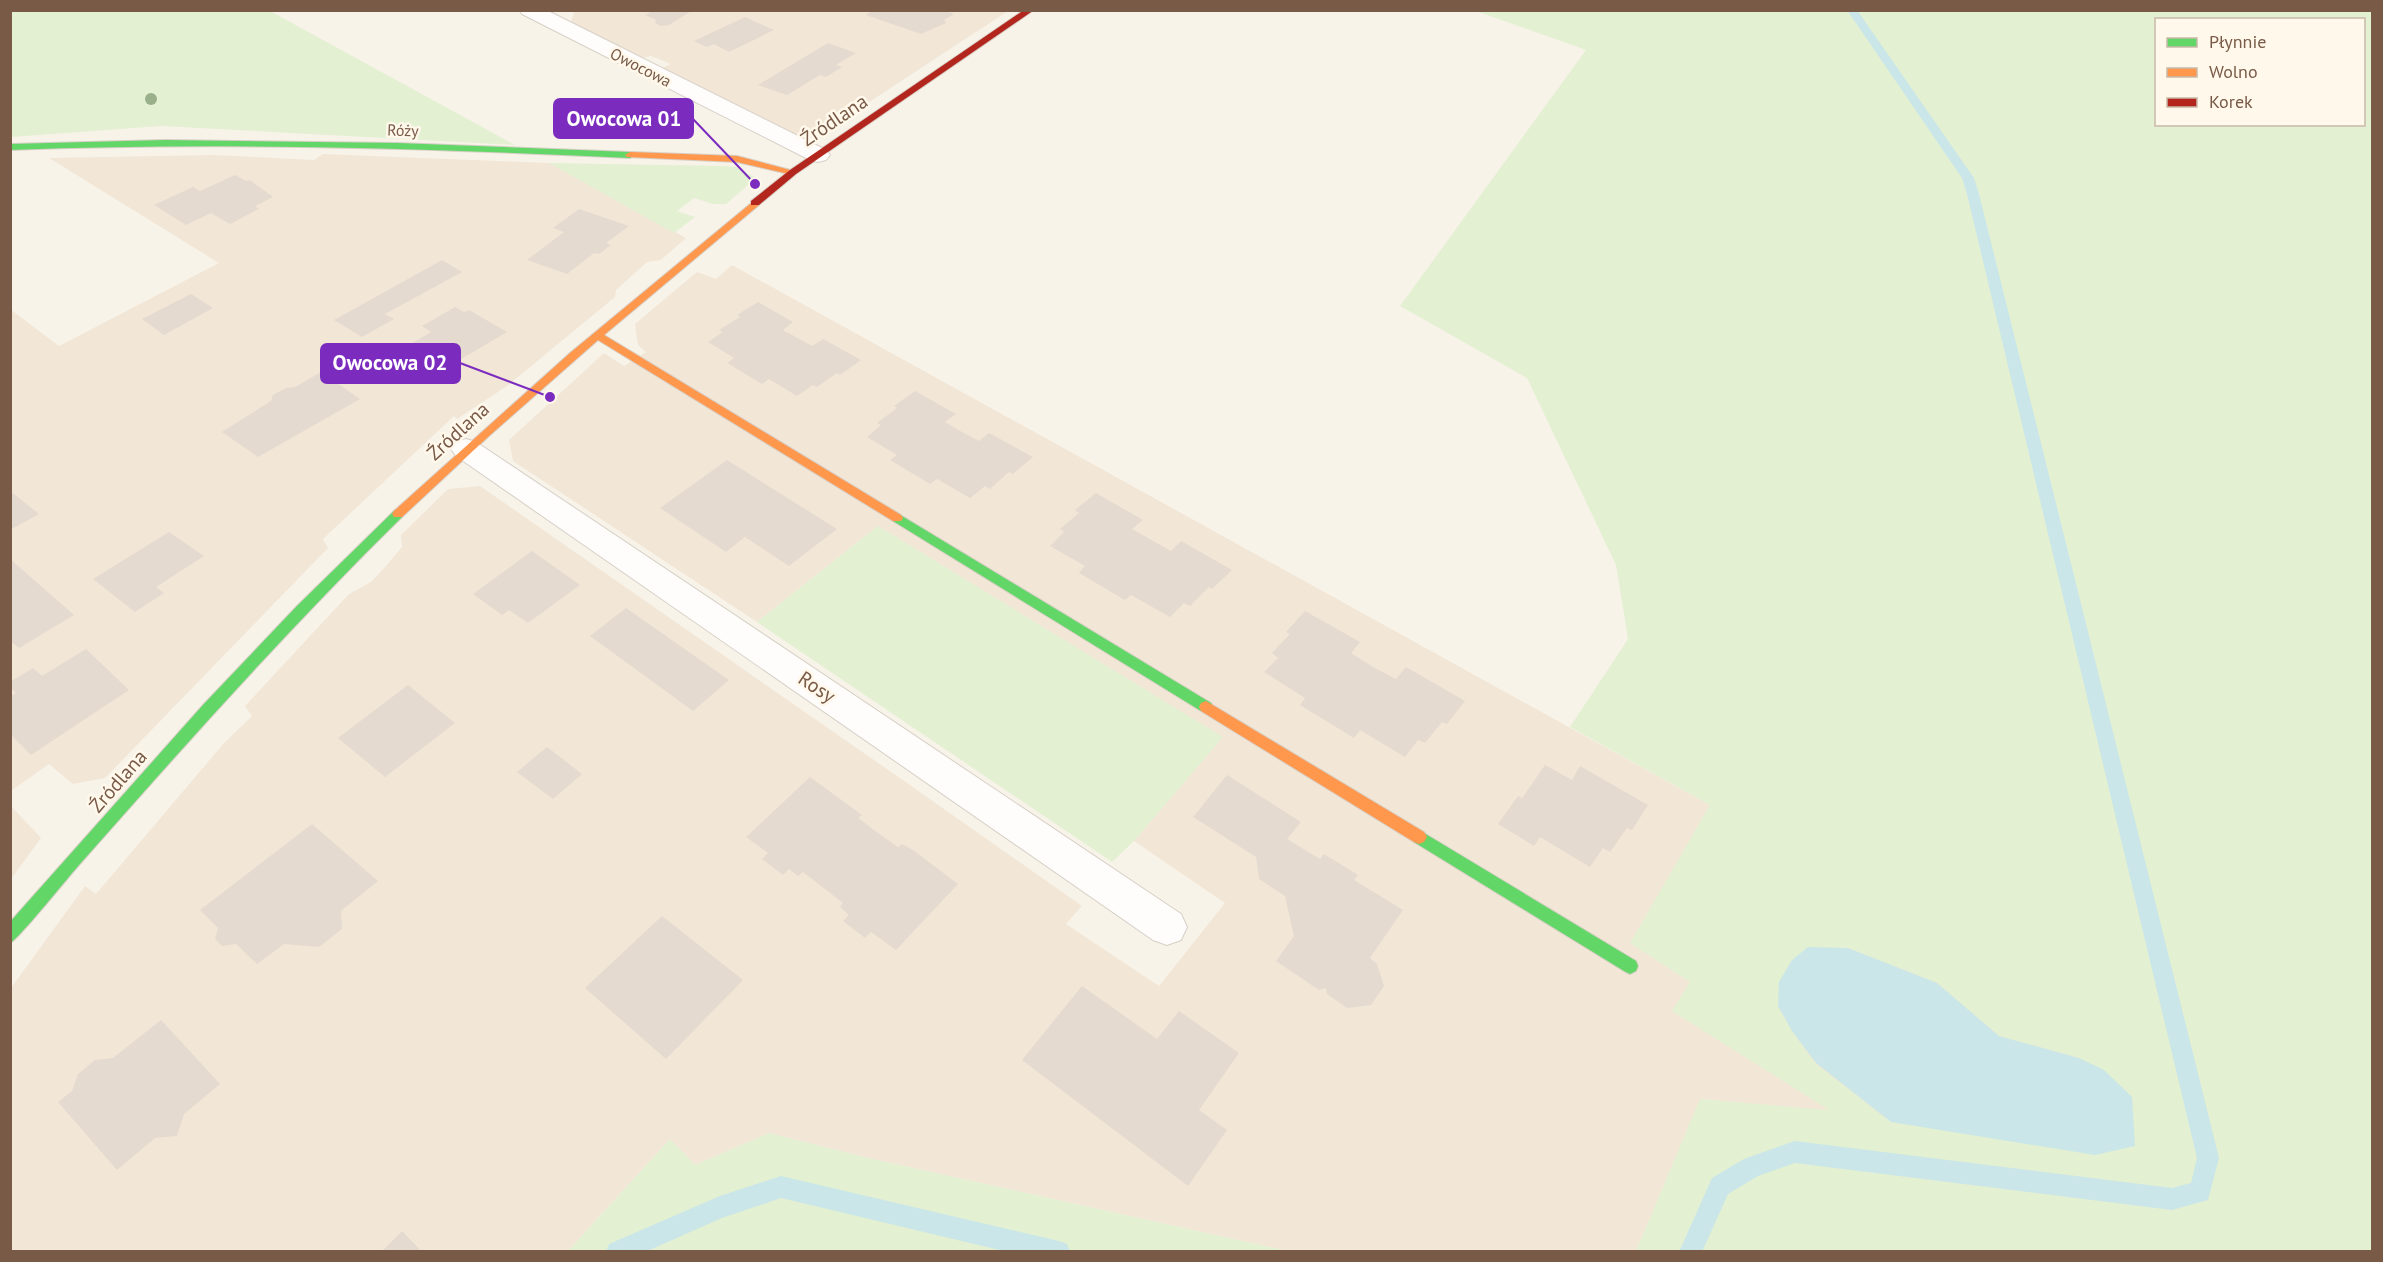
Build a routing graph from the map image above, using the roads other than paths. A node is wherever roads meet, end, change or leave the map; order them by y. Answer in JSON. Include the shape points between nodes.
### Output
{"nodes":[{"id":1,"x":1030,"y":10,"type":"edge"},
{"id":2,"x":538,"y":12,"type":"edge"},
{"id":3,"x":10,"y":147,"type":"edge"},
{"id":4,"x":818,"y":155,"type":"junction"},
{"id":5,"x":793,"y":172,"type":"junction"},
{"id":6,"x":597,"y":335,"type":"junction"},
{"id":7,"x":466,"y":449,"type":"junction"},
{"id":8,"x":1167,"y":927,"type":"dead end"},
{"id":9,"x":10,"y":936,"type":"edge"},
{"id":10,"x":1630,"y":966,"type":"dead end"}],
"edges":[{"from":1,"to":4,"type":"street","name":"Źródlana"},
{"from":2,"to":4,"type":"street","name":"Owocowa"},
{"from":3,"to":5,"type":"street","name":"Róży","via":[[215,140],[737,159]]},
{"from":4,"to":5,"type":"street","name":"Źródlana"},
{"from":5,"to":6,"type":"street","name":"Źródlana"},
{"from":6,"to":7,"type":"street","name":"Źródlana"},
{"from":6,"to":10,"type":"street"},
{"from":7,"to":8,"type":"street","name":"Rosy"},
{"from":7,"to":9,"type":"street","name":"Źródlana","via":[[362,549],[176,745]]}]}
